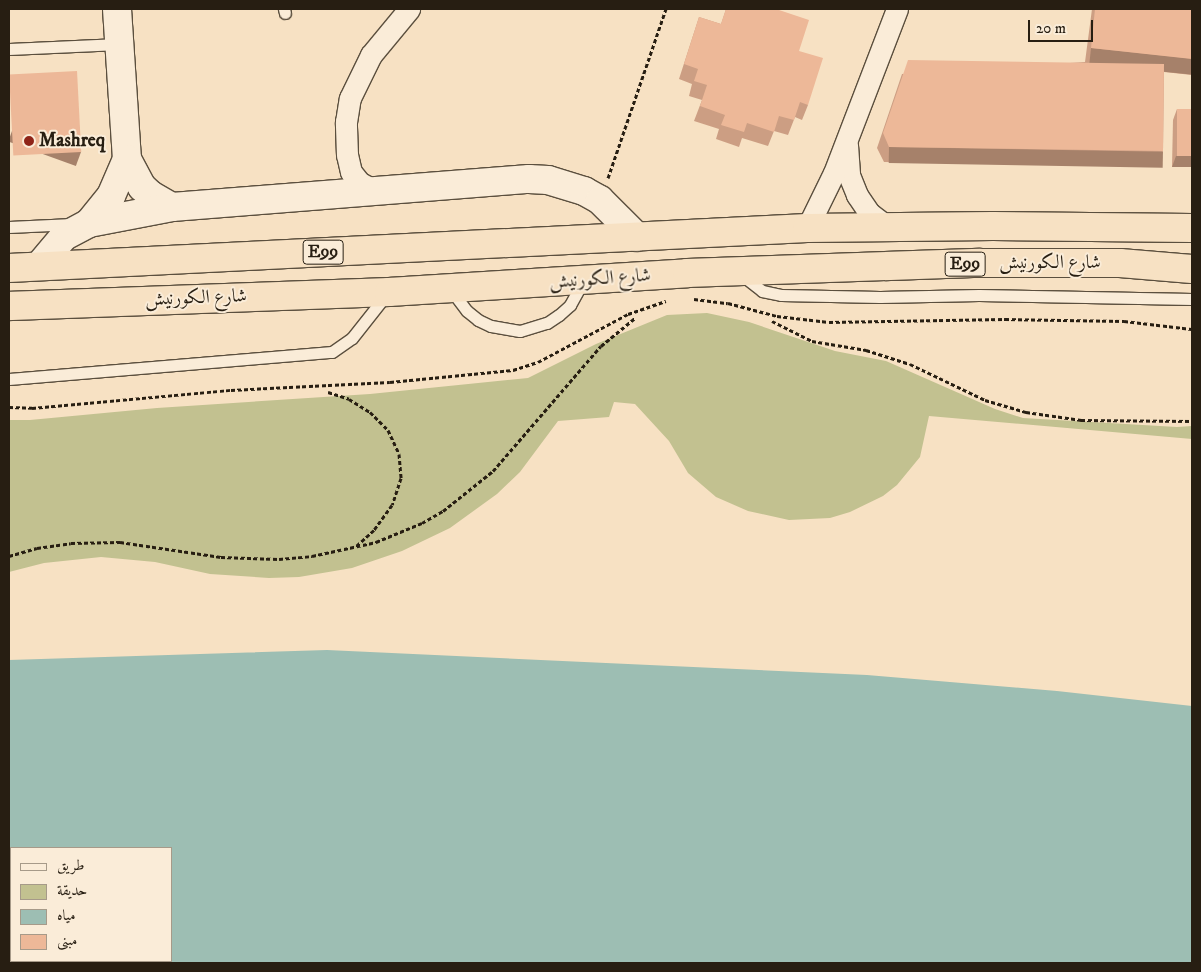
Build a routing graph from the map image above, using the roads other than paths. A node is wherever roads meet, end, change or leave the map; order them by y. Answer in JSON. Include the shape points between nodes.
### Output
{"nodes":[{"id":1,"x":117,"y":9,"type":"edge"},
{"id":2,"x":409,"y":9,"type":"edge"},
{"id":3,"x":897,"y":9,"type":"edge"},
{"id":4,"x":119,"y":44,"type":"junction"},
{"id":5,"x":9,"y":49,"type":"edge"},
{"id":6,"x":847,"y":138,"type":"junction"},
{"id":7,"x":347,"y":155,"type":"junction"},
{"id":8,"x":126,"y":159,"type":"junction"},
{"id":9,"x":376,"y":192,"type":"junction"},
{"id":10,"x":320,"y":196,"type":"junction"},
{"id":11,"x":172,"y":207,"type":"junction"},
{"id":12,"x":89,"y":223,"type":"junction"},
{"id":13,"x":886,"y":226,"type":"junction"},
{"id":14,"x":9,"y":227,"type":"edge"},
{"id":15,"x":807,"y":228,"type":"junction"},
{"id":16,"x":1192,"y":228,"type":"edge"},
{"id":17,"x":637,"y":237,"type":"junction"},
{"id":18,"x":1192,"y":238,"type":"edge"},
{"id":19,"x":1120,"y":263,"type":"junction"},
{"id":20,"x":38,"y":266,"type":"junction"},
{"id":21,"x":9,"y":268,"type":"edge"},
{"id":22,"x":1192,"y":269,"type":"edge"},
{"id":23,"x":738,"y":272,"type":"junction"},
{"id":24,"x":584,"y":280,"type":"junction"},
{"id":25,"x":450,"y":288,"type":"junction"},
{"id":26,"x":389,"y":292,"type":"junction"},
{"id":27,"x":1192,"y":299,"type":"edge"},
{"id":28,"x":9,"y":306,"type":"edge"},
{"id":29,"x":9,"y":379,"type":"edge"}],
"edges":[{"from":1,"to":4,"type":"street"},
{"from":2,"to":7,"type":"street","via":[[371,55],[350,98],[346,122]]},
{"from":3,"to":6,"type":"street"},
{"from":4,"to":5,"type":"lane"},
{"from":4,"to":8,"type":"street"},
{"from":6,"to":13,"type":"street","via":[[852,185],[866,208]]},
{"from":6,"to":15,"type":"street","via":[[828,187]]},
{"from":7,"to":9,"type":"street","via":[[351,172],[360,183]]},
{"from":7,"to":10,"type":"street","via":[[332,183]]},
{"from":8,"to":11,"type":"street","via":[[142,187]]},
{"from":8,"to":12,"type":"street","via":[[111,196]]},
{"from":9,"to":10,"type":"street"},
{"from":9,"to":17,"type":"street","via":[[548,180],[584,191],[600,200]]},
{"from":10,"to":11,"type":"street"},
{"from":11,"to":12,"type":"street"},
{"from":12,"to":14,"type":"lane"},
{"from":12,"to":20,"type":"street","via":[[64,237]]},
{"from":13,"to":15,"type":"highway","name":"شارع الكورنيش","number":"E99"},
{"from":13,"to":16,"type":"highway","name":"شارع الكورنيش","number":"E99"},
{"from":15,"to":17,"type":"highway","name":"شارع الكورنيش","number":"E99"},
{"from":17,"to":20,"type":"highway","name":"شارع الكورنيش","number":"E99"},
{"from":18,"to":19,"type":"highway","via":[[1180,247],[1140,252]]},
{"from":19,"to":22,"type":"highway","name":"شارع الكورنيش","number":"E99"},
{"from":19,"to":23,"type":"highway","name":"شارع الكورنيش","number":"E99","via":[[980,263]]},
{"from":20,"to":21,"type":"highway","name":"شارع الكورنيش","number":"E99"},
{"from":23,"to":24,"type":"highway","name":"شارع الكورنيش","number":"E99"},
{"from":23,"to":27,"type":"lane","via":[[762,291],[782,295]]},
{"from":24,"to":25,"type":"highway","name":"شارع الكورنيش","number":"E99"},
{"from":24,"to":25,"type":"lane","via":[[570,305],[560,315],[548,323],[520,331],[491,326],[478,320],[457,301]]},
{"from":25,"to":26,"type":"highway","name":"شارع الكورنيش","number":"E99"},
{"from":26,"to":28,"type":"highway","name":"شارع الكورنيش","number":"E99"},
{"from":26,"to":29,"type":"lane","via":[[352,338],[332,352]]}]}
